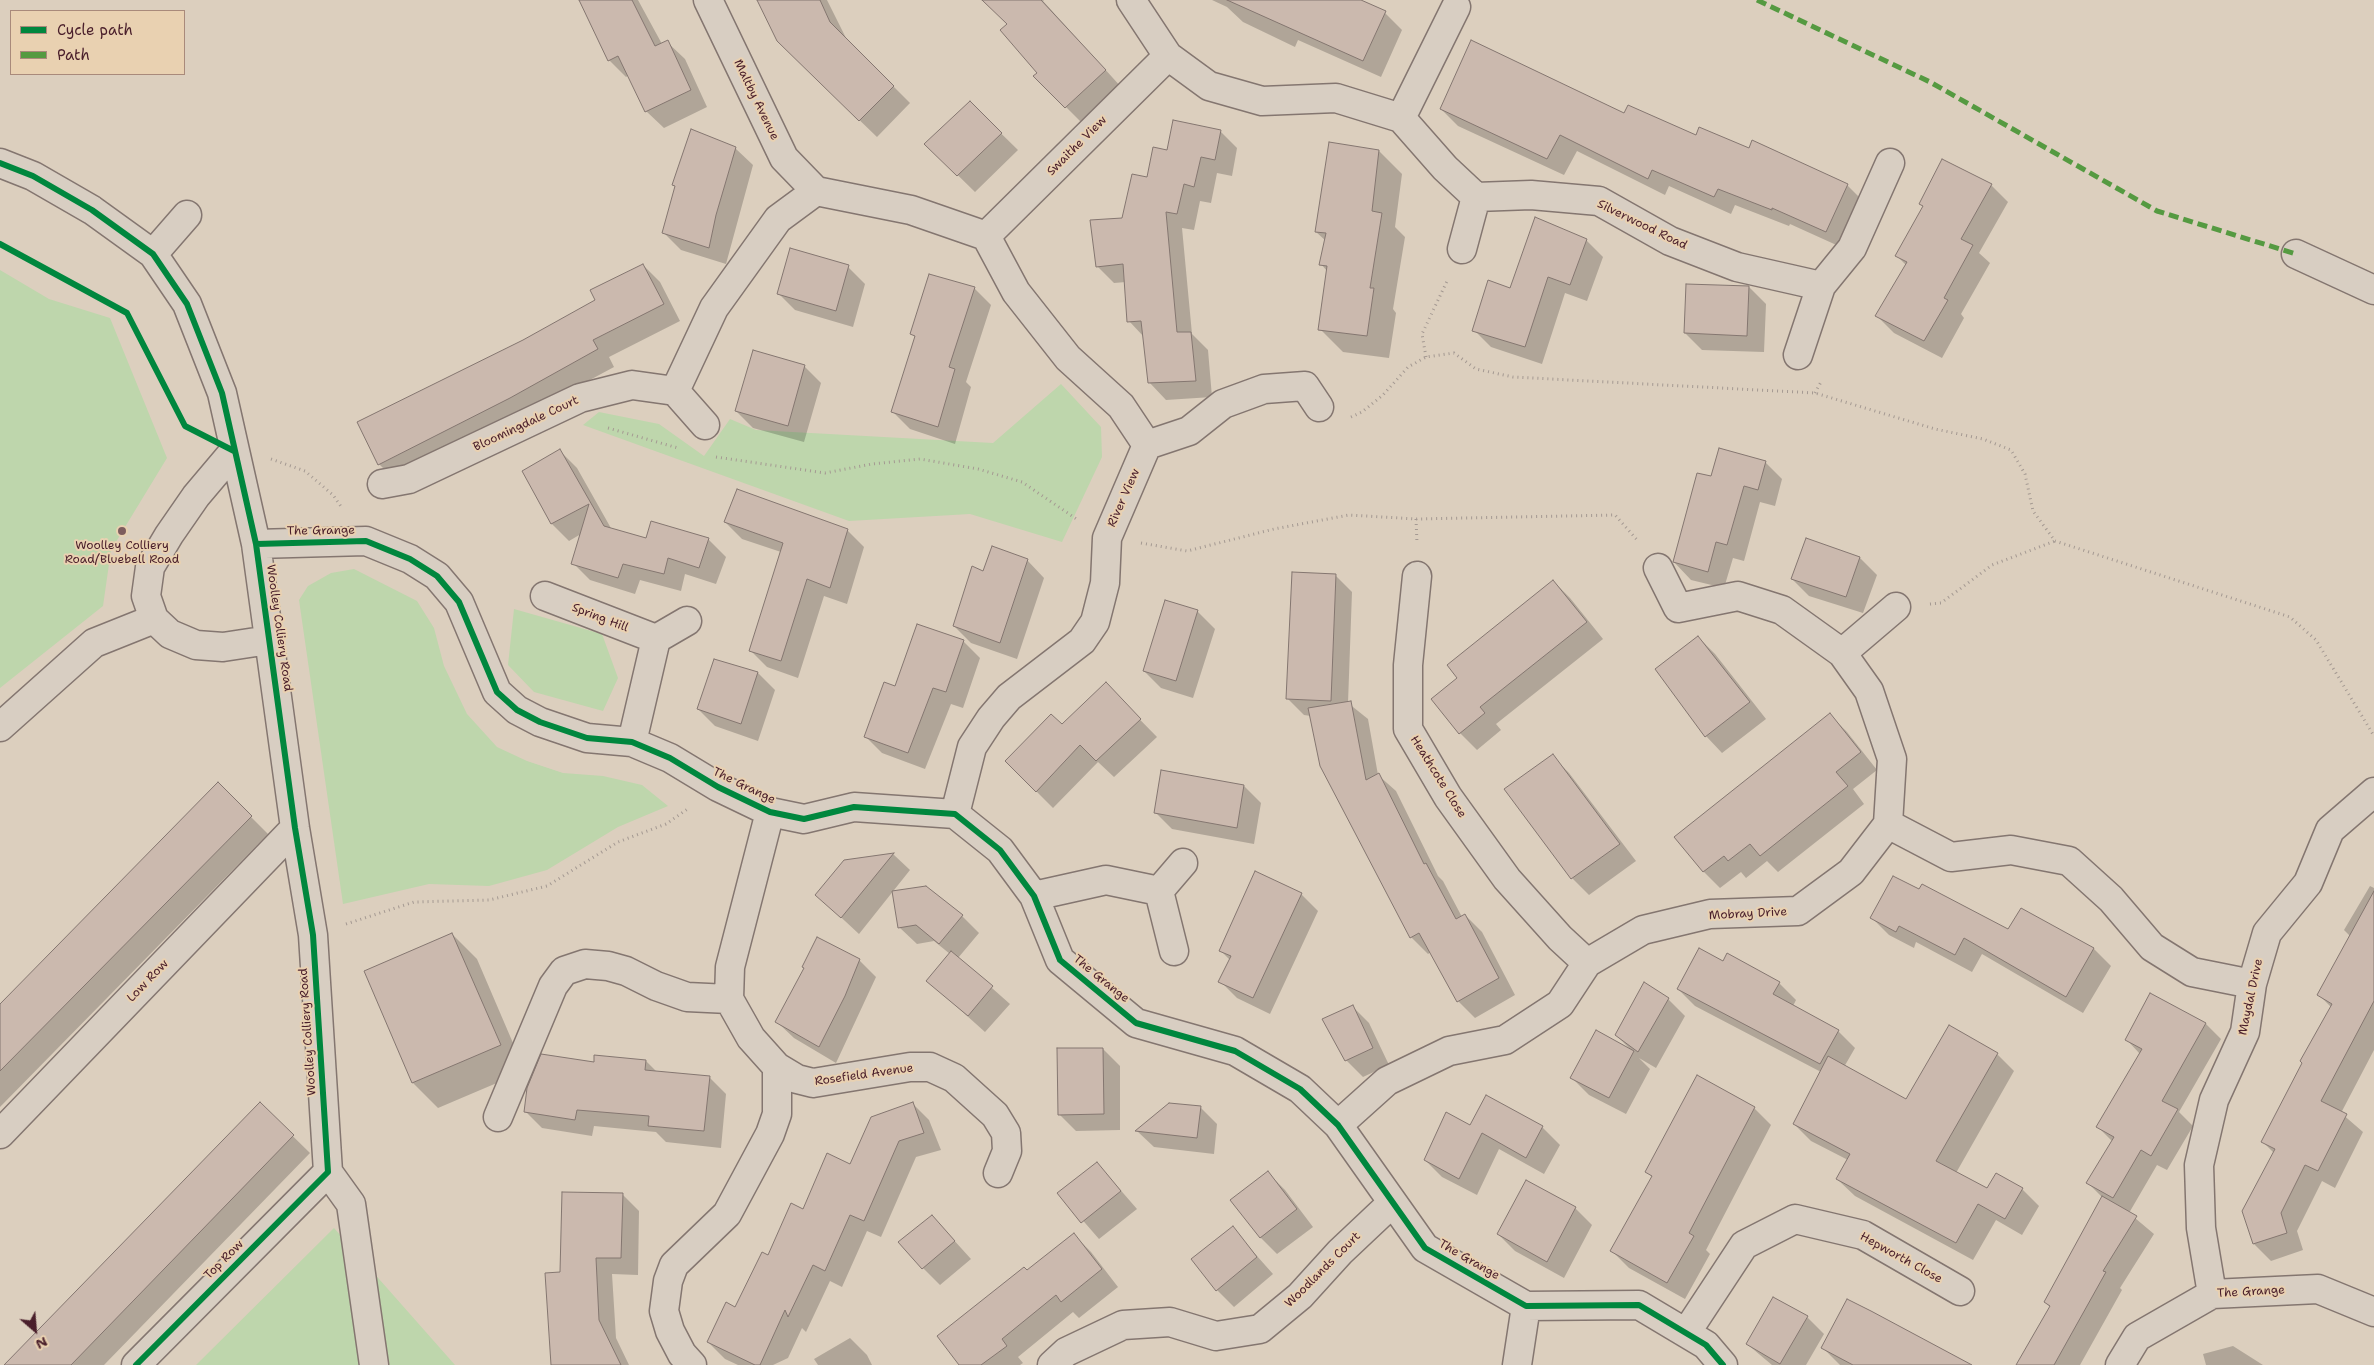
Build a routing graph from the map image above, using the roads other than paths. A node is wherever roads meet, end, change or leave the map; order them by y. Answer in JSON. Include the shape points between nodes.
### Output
{"nodes":[{"id":1,"x":708,"y":0,"type":"edge"},
{"id":2,"x":1131,"y":0,"type":"edge"},
{"id":3,"x":1456,"y":8,"type":"dead end"},
{"id":4,"x":1168,"y":56,"type":"junction"},
{"id":5,"x":1402,"y":118,"type":"junction"},
{"id":6,"x":0,"y":163,"type":"edge"},
{"id":7,"x":1890,"y":163,"type":"dead end"},
{"id":8,"x":816,"y":191,"type":"junction"},
{"id":9,"x":1476,"y":197,"type":"junction"},
{"id":10,"x":187,"y":215,"type":"dead end"},
{"id":11,"x":986,"y":236,"type":"junction"},
{"id":12,"x":1462,"y":249,"type":"road end"},
{"id":13,"x":153,"y":254,"type":"junction"},
{"id":14,"x":2296,"y":254,"type":"dead end"},
{"id":15,"x":1821,"y":286,"type":"junction"},
{"id":16,"x":2374,"y":290,"type":"edge"},
{"id":17,"x":1798,"y":354,"type":"dead end"},
{"id":18,"x":675,"y":391,"type":"junction"},
{"id":19,"x":1318,"y":407,"type":"road end"},
{"id":20,"x":705,"y":425,"type":"dead end"},
{"id":21,"x":1147,"y":445,"type":"junction"},
{"id":22,"x":234,"y":451,"type":"junction"},
{"id":23,"x":382,"y":484,"type":"dead end"},
{"id":24,"x":256,"y":544,"type":"junction"},
{"id":25,"x":1658,"y":568,"type":"road end"},
{"id":26,"x":1417,"y":576,"type":"dead end"},
{"id":27,"x":545,"y":596,"type":"dead end"},
{"id":28,"x":1896,"y":607,"type":"road end"},
{"id":29,"x":154,"y":619,"type":"junction"},
{"id":30,"x":687,"y":621,"type":"dead end"},
{"id":31,"x":656,"y":639,"type":"junction"},
{"id":32,"x":270,"y":640,"type":"junction"},
{"id":33,"x":1842,"y":653,"type":"junction"},
{"id":34,"x":0,"y":727,"type":"edge"},
{"id":35,"x":632,"y":742,"type":"junction"},
{"id":36,"x":2374,"y":792,"type":"edge"},
{"id":37,"x":770,"y":812,"type":"junction"},
{"id":38,"x":956,"y":814,"type":"junction"},
{"id":39,"x":1888,"y":824,"type":"junction"},
{"id":40,"x":295,"y":828,"type":"junction"},
{"id":41,"x":1184,"y":863,"type":"dead end"},
{"id":42,"x":1160,"y":891,"type":"junction"},
{"id":43,"x":1034,"y":896,"type":"junction"},
{"id":44,"x":1174,"y":951,"type":"dead end"},
{"id":45,"x":1587,"y":963,"type":"junction"},
{"id":46,"x":2252,"y":984,"type":"junction"},
{"id":47,"x":729,"y":999,"type":"junction"},
{"id":48,"x":776,"y":1066,"type":"junction"},
{"id":49,"x":498,"y":1117,"type":"dead end"},
{"id":50,"x":1338,"y":1124,"type":"junction"},
{"id":51,"x":0,"y":1134,"type":"edge"},
{"id":52,"x":328,"y":1172,"type":"junction"},
{"id":53,"x":998,"y":1173,"type":"dead end"},
{"id":54,"x":1392,"y":1203,"type":"junction"},
{"id":55,"x":1960,"y":1291,"type":"dead end"},
{"id":56,"x":2212,"y":1294,"type":"junction"},
{"id":57,"x":1526,"y":1306,"type":"junction"},
{"id":58,"x":2374,"y":1312,"type":"edge"},
{"id":59,"x":1686,"y":1333,"type":"junction"},
{"id":60,"x":136,"y":1365,"type":"edge"},
{"id":61,"x":374,"y":1365,"type":"edge"},
{"id":62,"x":692,"y":1365,"type":"edge"},
{"id":63,"x":1052,"y":1365,"type":"edge"},
{"id":64,"x":1517,"y":1365,"type":"edge"},
{"id":65,"x":1723,"y":1365,"type":"edge"},
{"id":66,"x":2120,"y":1365,"type":"edge"}],
"edges":[{"from":1,"to":8,"type":"street","name":"Maltby Avenue","via":[[784,158]]},
{"from":2,"to":4,"type":"street"},
{"from":3,"to":5,"type":"street"},
{"from":4,"to":5,"type":"street","via":[[1209,86],[1262,102],[1336,98]]},
{"from":4,"to":11,"type":"street","name":"Swaithe View"},
{"from":5,"to":9,"type":"street","via":[[1445,168]]},
{"from":6,"to":13,"type":"street","name":"Woolley Colliery Road","via":[[33,176],[92,210]]},
{"from":7,"to":15,"type":"street","via":[[1852,248]]},
{"from":8,"to":11,"type":"street","via":[[911,210]]},
{"from":8,"to":18,"type":"street","via":[[778,218],[714,308]]},
{"from":9,"to":12,"type":"street"},
{"from":9,"to":15,"type":"street","name":"Silverwood Road","via":[[1531,195],[1598,201],[1670,241],[1737,267]]},
{"from":10,"to":13,"type":"street"},
{"from":11,"to":21,"type":"street","via":[[1016,292],[1068,358],[1121,406]]},
{"from":13,"to":22,"type":"street","name":"Woolley Colliery Road","via":[[187,304],[222,393]]},
{"from":14,"to":16,"type":"street"},
{"from":15,"to":17,"type":"street"},
{"from":18,"to":20,"type":"street"},
{"from":18,"to":23,"type":"street","name":"Bloomingdale Court","via":[[632,386],[580,398],[409,479]]},
{"from":19,"to":21,"type":"street","via":[[1304,386],[1264,389],[1223,404],[1189,431]]},
{"from":21,"to":38,"type":"street","name":"River View","via":[[1107,538],[1106,583],[1095,622],[1077,646],[1010,697],[991,718],[972,747]]},
{"from":22,"to":24,"type":"street","name":"Woolley Colliery Road"},
{"from":22,"to":29,"type":"street","via":[[196,496],[150,567],[146,596]]},
{"from":24,"to":32,"type":"street","name":"Woolley Colliery Road"},
{"from":24,"to":35,"type":"street","name":"The Grange","via":[[366,541],[410,558],[437,576],[459,602],[497,692],[517,710],[540,722],[587,738]]},
{"from":25,"to":33,"type":"street","via":[[1678,608],[1738,596],[1782,610]]},
{"from":26,"to":45,"type":"street","name":"Heathcote Close","via":[[1408,666],[1408,729],[1448,798],[1508,879],[1560,938]]},
{"from":27,"to":31,"type":"street","name":"Spring Hill"},
{"from":28,"to":33,"type":"street"},
{"from":29,"to":32,"type":"street","via":[[170,634],[196,645],[223,647]]},
{"from":29,"to":34,"type":"street","via":[[94,643]]},
{"from":30,"to":31,"type":"street"},
{"from":31,"to":35,"type":"street"},
{"from":32,"to":40,"type":"street","name":"Woolley Colliery Road"},
{"from":33,"to":39,"type":"street","via":[[1869,691],[1892,759]]},
{"from":35,"to":37,"type":"street","name":"The Grange","via":[[670,758],[718,787]]},
{"from":36,"to":46,"type":"street","name":"Maydal Drive","via":[[2330,830],[2308,884],[2267,933]]},
{"from":37,"to":38,"type":"street","name":"The Grange","via":[[804,819],[854,807]]},
{"from":37,"to":47,"type":"street","via":[[730,966]]},
{"from":38,"to":43,"type":"street","name":"The Grange","via":[[1000,850]]},
{"from":39,"to":45,"type":"street","name":"Mobray Drive","via":[[1851,872],[1798,911],[1710,914],[1643,930]]},
{"from":39,"to":46,"type":"street","via":[[1951,857],[2011,850],[2069,861],[2111,899],[2152,947],[2192,972]]},
{"from":40,"to":51,"type":"street","name":"Low Row"},
{"from":40,"to":52,"type":"street","name":"Woolley Colliery Road","via":[[313,935]]},
{"from":41,"to":42,"type":"street"},
{"from":42,"to":43,"type":"street","via":[[1106,880]]},
{"from":42,"to":44,"type":"street"},
{"from":43,"to":50,"type":"street","name":"The Grange","via":[[1060,960],[1136,1023],[1234,1051],[1300,1089]]},
{"from":45,"to":50,"type":"street","name":"Mobray Drive","via":[[1560,1004],[1505,1040],[1449,1051],[1387,1081]]},
{"from":46,"to":56,"type":"street","name":"Maydal Drive","via":[[2245,1032],[2214,1100],[2199,1165],[2200,1228]]},
{"from":47,"to":48,"type":"street","name":"Rosefield Avenue","via":[[751,1038]]},
{"from":47,"to":49,"type":"street","via":[[687,997],[626,971],[585,964],[564,972],[553,986]]},
{"from":48,"to":53,"type":"street","name":"Rosefield Avenue","via":[[797,1079],[813,1083],[910,1067],[930,1067],[954,1078],[996,1115],[1006,1133],[1007,1151]]},
{"from":48,"to":62,"type":"street","via":[[777,1114],[770,1134],[727,1214],[674,1264],[668,1282],[664,1311],[670,1331]]},
{"from":50,"to":54,"type":"street","name":"The Grange"},
{"from":52,"to":60,"type":"street","name":"Top Row"},
{"from":52,"to":61,"type":"street","via":[[351,1204]]},
{"from":54,"to":57,"type":"street","name":"The Grange","via":[[1425,1248]]},
{"from":54,"to":63,"type":"street","name":"Woodlands Court","via":[[1340,1252],[1300,1296],[1260,1329],[1216,1336],[1170,1322],[1124,1326],[1066,1352]]},
{"from":55,"to":59,"type":"street","name":"Hepworth Close","via":[[1863,1235],[1795,1219],[1744,1245]]},
{"from":56,"to":58,"type":"street","name":"The Grange","via":[[2318,1289]]},
{"from":56,"to":66,"type":"street","name":"The Grange","via":[[2137,1337]]},
{"from":57,"to":59,"type":"street","via":[[1639,1305]]},
{"from":57,"to":64,"type":"street"},
{"from":59,"to":65,"type":"street","via":[[1706,1345]]}]}
